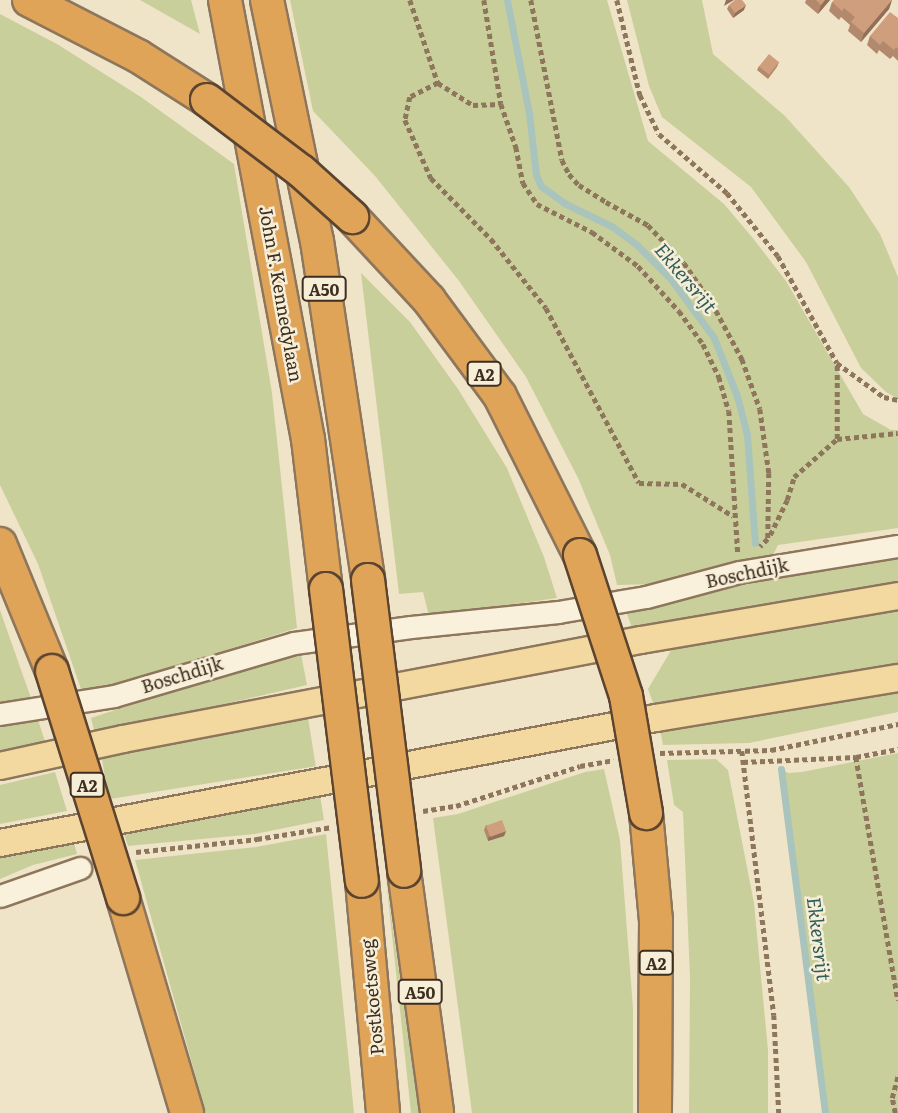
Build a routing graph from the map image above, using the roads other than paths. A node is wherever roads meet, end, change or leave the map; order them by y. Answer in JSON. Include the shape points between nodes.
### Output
{"nodes":[{"id":1,"x":29,"y":0,"type":"edge"},
{"id":2,"x":225,"y":0,"type":"edge"},
{"id":3,"x":267,"y":0,"type":"edge"},
{"id":4,"x":0,"y":544,"type":"edge"},
{"id":5,"x":898,"y":546,"type":"edge"},
{"id":6,"x":898,"y":596,"type":"edge"},
{"id":7,"x":898,"y":678,"type":"edge"},
{"id":8,"x":0,"y":714,"type":"edge"},
{"id":9,"x":0,"y":766,"type":"edge"},
{"id":10,"x":0,"y":843,"type":"edge"},
{"id":11,"x":80,"y":868,"type":"dead end"},
{"id":12,"x":362,"y":881,"type":"joint"},
{"id":13,"x":0,"y":896,"type":"edge"},
{"id":14,"x":187,"y":1113,"type":"edge"},
{"id":15,"x":383,"y":1113,"type":"edge"},
{"id":16,"x":437,"y":1113,"type":"edge"},
{"id":17,"x":655,"y":1113,"type":"edge"}],
"edges":[{"from":1,"to":17,"type":"highway","number":"A2","bridge":true,"via":[[138,56],[207,100],[301,171],[352,217],[429,300],[500,396],[580,555],[626,696],[646,813],[656,920]]},
{"from":2,"to":12,"type":"highway","name":"John F. Kennedylaan","number":"A50","bridge":true,"via":[[307,439]]},
{"from":3,"to":16,"type":"highway","number":"A50","bridge":true,"via":[[317,241],[368,580]]},
{"from":4,"to":14,"type":"highway","number":"A2","bridge":true,"via":[[52,671]]},
{"from":5,"to":8,"type":"street","name":"Boschdijk","via":[[738,572],[646,597],[558,612],[294,643],[114,696]]},
{"from":6,"to":9,"type":"main road","via":[[641,640]]},
{"from":7,"to":10,"type":"main road","via":[[656,718]]},
{"from":11,"to":13,"type":"street"},
{"from":12,"to":15,"type":"highway","name":"Postkoetsweg","number":"A50"}]}
